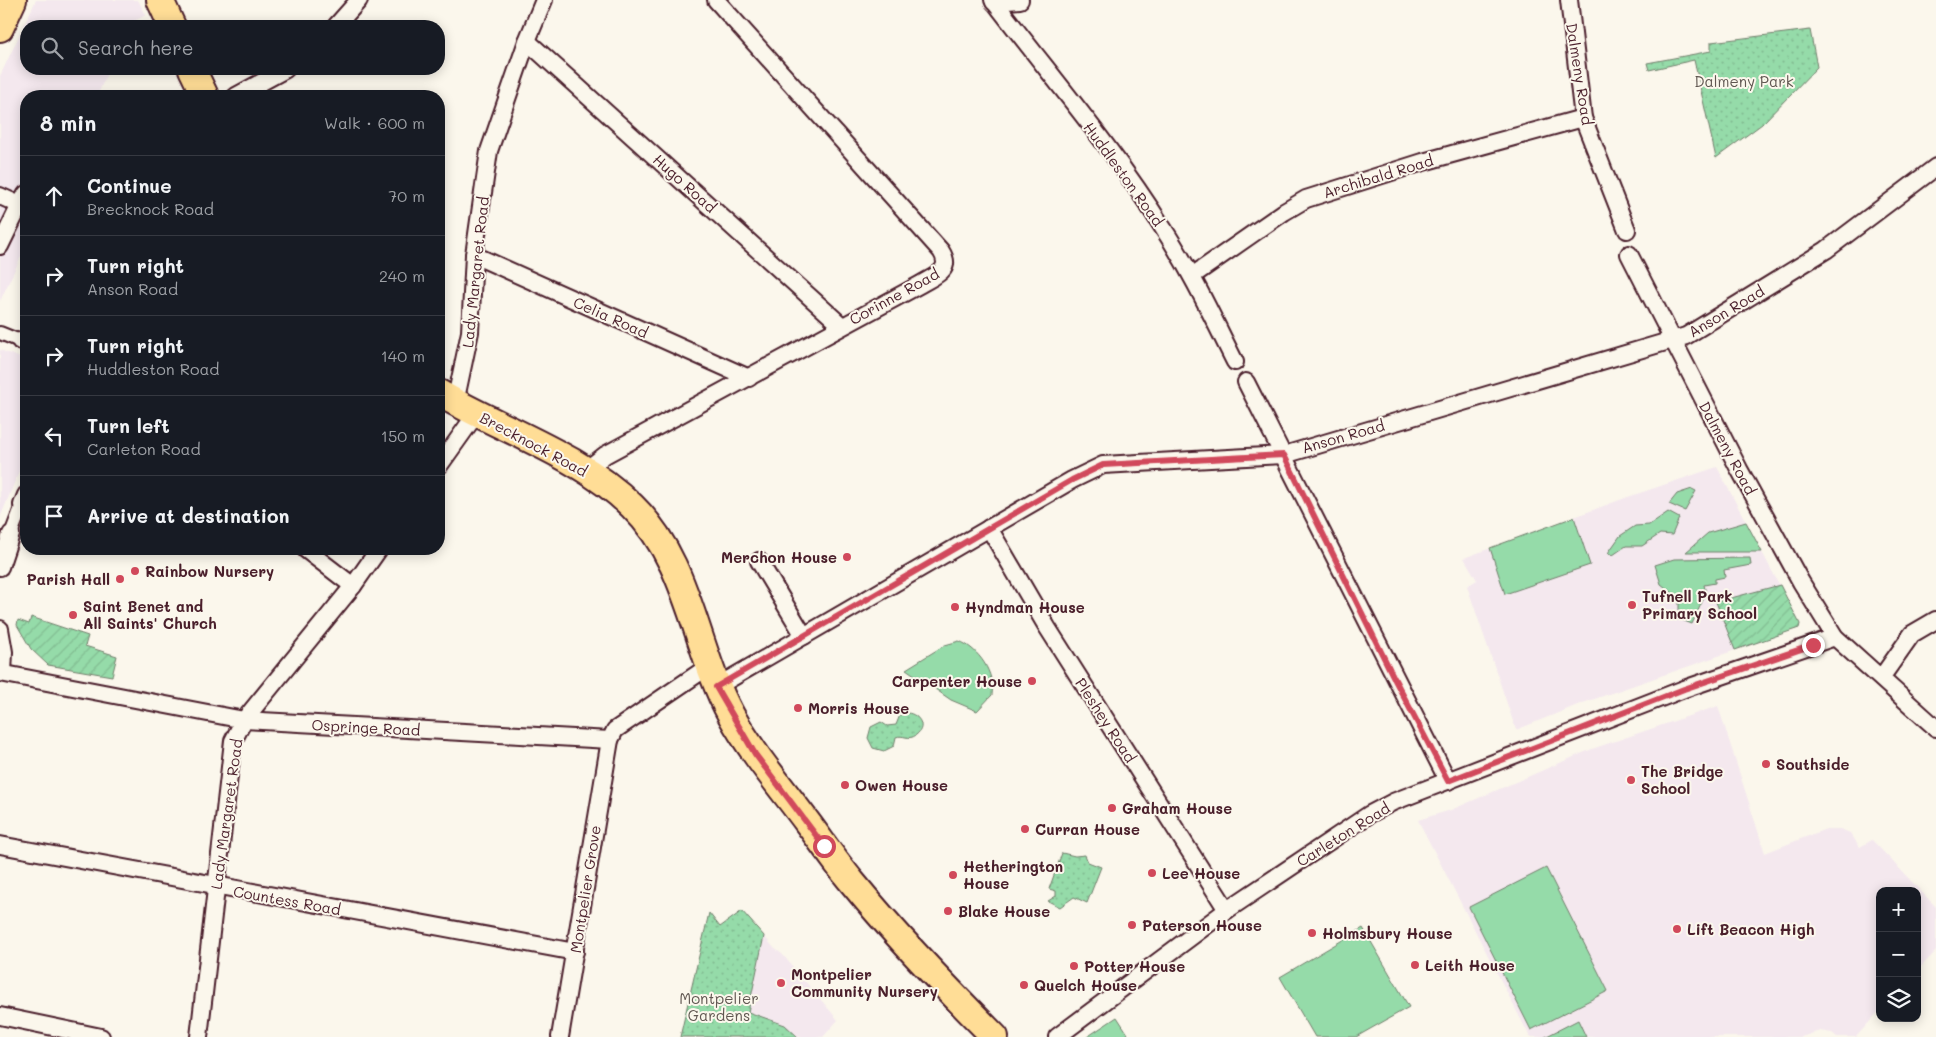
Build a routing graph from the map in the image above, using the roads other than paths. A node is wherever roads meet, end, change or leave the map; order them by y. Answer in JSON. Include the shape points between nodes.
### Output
{"nodes":[{"id":1,"x":13,"y":0,"type":"edge"},
{"id":2,"x":160,"y":0,"type":"edge"},
{"id":3,"x":359,"y":0,"type":"edge"},
{"id":4,"x":544,"y":0,"type":"edge"},
{"id":5,"x":716,"y":0,"type":"edge"},
{"id":6,"x":1020,"y":0,"type":"edge"},
{"id":7,"x":1569,"y":0,"type":"edge"},
{"id":8,"x":994,"y":1,"type":"edge"},
{"id":9,"x":169,"y":20,"type":"edge"},
{"id":10,"x":341,"y":20,"type":"edge"},
{"id":11,"x":0,"y":28,"type":"edge"},
{"id":12,"x":527,"y":41,"type":"junction"},
{"id":13,"x":195,"y":75,"type":"edge"},
{"id":14,"x":275,"y":75,"type":"edge"},
{"id":15,"x":202,"y":90,"type":"edge"},
{"id":16,"x":247,"y":90,"type":"edge"},
{"id":17,"x":1583,"y":118,"type":"junction"},
{"id":18,"x":1936,"y":167,"type":"edge"},
{"id":19,"x":0,"y":196,"type":"edge"},
{"id":20,"x":20,"y":199,"type":"edge"},
{"id":21,"x":20,"y":206,"type":"edge"},
{"id":22,"x":1627,"y":230,"type":"dead end"},
{"id":23,"x":0,"y":246,"type":"edge"},
{"id":24,"x":1628,"y":254,"type":"dead end"},
{"id":25,"x":474,"y":255,"type":"junction"},
{"id":26,"x":1192,"y":276,"type":"junction"},
{"id":27,"x":842,"y":326,"type":"junction"},
{"id":28,"x":0,"y":334,"type":"edge"},
{"id":29,"x":1672,"y":340,"type":"junction"},
{"id":30,"x":20,"y":341,"type":"edge"},
{"id":31,"x":1235,"y":362,"type":"dead end"},
{"id":32,"x":749,"y":378,"type":"junction"},
{"id":33,"x":1246,"y":382,"type":"dead end"},
{"id":34,"x":457,"y":403,"type":"edge"},
{"id":35,"x":445,"y":445,"type":"edge"},
{"id":36,"x":1284,"y":455,"type":"junction"},
{"id":37,"x":586,"y":470,"type":"junction"},
{"id":38,"x":20,"y":510,"type":"edge"},
{"id":39,"x":989,"y":528,"type":"junction"},
{"id":40,"x":11,"y":534,"type":"joint"},
{"id":41,"x":314,"y":555,"type":"edge"},
{"id":42,"x":375,"y":555,"type":"edge"},
{"id":43,"x":759,"y":560,"type":"dead end"},
{"id":44,"x":0,"y":567,"type":"edge"},
{"id":45,"x":353,"y":586,"type":"junction"},
{"id":46,"x":1936,"y":620,"type":"edge"},
{"id":47,"x":0,"y":629,"type":"edge"},
{"id":48,"x":804,"y":636,"type":"junction"},
{"id":49,"x":1835,"y":637,"type":"junction"},
{"id":50,"x":1,"y":673,"type":"edge"},
{"id":51,"x":713,"y":676,"type":"junction"},
{"id":52,"x":1881,"y":678,"type":"junction"},
{"id":53,"x":244,"y":720,"type":"junction"},
{"id":54,"x":1936,"y":728,"type":"edge"},
{"id":55,"x":610,"y":740,"type":"junction"},
{"id":56,"x":1448,"y":781,"type":"junction"},
{"id":57,"x":0,"y":845,"type":"edge"},
{"id":58,"x":216,"y":887,"type":"junction"},
{"id":59,"x":1227,"y":910,"type":"junction"},
{"id":60,"x":575,"y":952,"type":"junction"},
{"id":61,"x":0,"y":1016,"type":"edge"},
{"id":62,"x":101,"y":1037,"type":"edge"},
{"id":63,"x":199,"y":1037,"type":"edge"},
{"id":64,"x":560,"y":1037,"type":"edge"},
{"id":65,"x":995,"y":1037,"type":"edge"},
{"id":66,"x":1057,"y":1037,"type":"edge"}],
"edges":[{"from":1,"to":11,"type":"main road"},
{"from":2,"to":9,"type":"main road"},
{"from":3,"to":10,"type":"street"},
{"from":4,"to":12,"type":"street","name":"Lady Margaret Road"},
{"from":5,"to":27,"type":"street","name":"Corinne Road","via":[[946,259],[939,274]]},
{"from":6,"to":8,"type":"street"},
{"from":7,"to":17,"type":"street","name":"Dalmeny Road"},
{"from":8,"to":26,"type":"street","name":"Huddleston Road","via":[[1110,152],[1162,226]]},
{"from":12,"to":25,"type":"street","name":"Lady Margaret Road","via":[[489,151]]},
{"from":12,"to":27,"type":"street","name":"Hugo Road"},
{"from":13,"to":15,"type":"main road"},
{"from":14,"to":16,"type":"street"},
{"from":17,"to":22,"type":"street","name":"Dalmeny Road"},
{"from":17,"to":26,"type":"street","name":"Archibald Road","via":[[1414,164],[1311,197]]},
{"from":18,"to":29,"type":"street","name":"Anson Road","via":[[1826,250],[1686,336]]},
{"from":19,"to":20,"type":"street"},
{"from":21,"to":23,"type":"street"},
{"from":24,"to":29,"type":"street","name":"Dalmeny Road"},
{"from":25,"to":32,"type":"street","name":"Celia Road"},
{"from":25,"to":34,"type":"street","name":"Lady Margaret Road","via":[[470,332]]},
{"from":26,"to":31,"type":"street","name":"Huddleston Road"},
{"from":27,"to":32,"type":"street","name":"Corinne Road"},
{"from":28,"to":30,"type":"street"},
{"from":29,"to":36,"type":"street","name":"Anson Road"},
{"from":29,"to":49,"type":"street","name":"Dalmeny Road","via":[[1801,582]]},
{"from":32,"to":37,"type":"street","name":"Corinne Road","via":[[605,455]]},
{"from":33,"to":36,"type":"street"},
{"from":34,"to":35,"type":"street","name":"Lady Margaret Road"},
{"from":34,"to":37,"type":"main road","name":"Brecknock Road"},
{"from":36,"to":39,"type":"street","name":"Anson Road","via":[[1103,465]]},
{"from":36,"to":56,"type":"street"},
{"from":37,"to":51,"type":"main road","name":"Brecknock Road","via":[[632,505],[652,529],[692,610]]},
{"from":38,"to":40,"type":"street"},
{"from":39,"to":48,"type":"street","name":"Anson Road"},
{"from":39,"to":59,"type":"street","name":"Pleshey Road","via":[[1047,627]]},
{"from":40,"to":44,"type":"street"},
{"from":41,"to":45,"type":"street"},
{"from":42,"to":45,"type":"street","name":"Lady Margaret Road"},
{"from":43,"to":48,"type":"street"},
{"from":45,"to":53,"type":"street","name":"Lady Margaret Road"},
{"from":46,"to":52,"type":"street","via":[[1912,634]]},
{"from":47,"to":50,"type":"street","via":[[4,652]]},
{"from":48,"to":51,"type":"street","name":"Anson Road"},
{"from":49,"to":52,"type":"street","name":"Dalmeny Road"},
{"from":49,"to":56,"type":"street","name":"Carleton Road","via":[[1684,689]]},
{"from":50,"to":53,"type":"street","name":"Ospringe Road"},
{"from":51,"to":55,"type":"street","via":[[615,730]]},
{"from":51,"to":65,"type":"main road","name":"Brecknock Road","via":[[755,754],[850,880],[932,975]]},
{"from":52,"to":54,"type":"street","name":"Dalmeny Road"},
{"from":53,"to":55,"type":"street","name":"Ospringe Road"},
{"from":53,"to":58,"type":"street","name":"Lady Margaret Road","via":[[234,741]]},
{"from":55,"to":60,"type":"street","name":"Montpelier Grove"},
{"from":56,"to":59,"type":"street","name":"Carleton Road","via":[[1370,814]]},
{"from":57,"to":58,"type":"street","name":"Countess Road"},
{"from":58,"to":60,"type":"street","name":"Countess Road"},
{"from":58,"to":63,"type":"street","name":"Lady Margaret Road"},
{"from":59,"to":66,"type":"street","name":"Carleton Road"},
{"from":60,"to":64,"type":"street","name":"Montpelier Grove"},
{"from":61,"to":62,"type":"street"}]}
